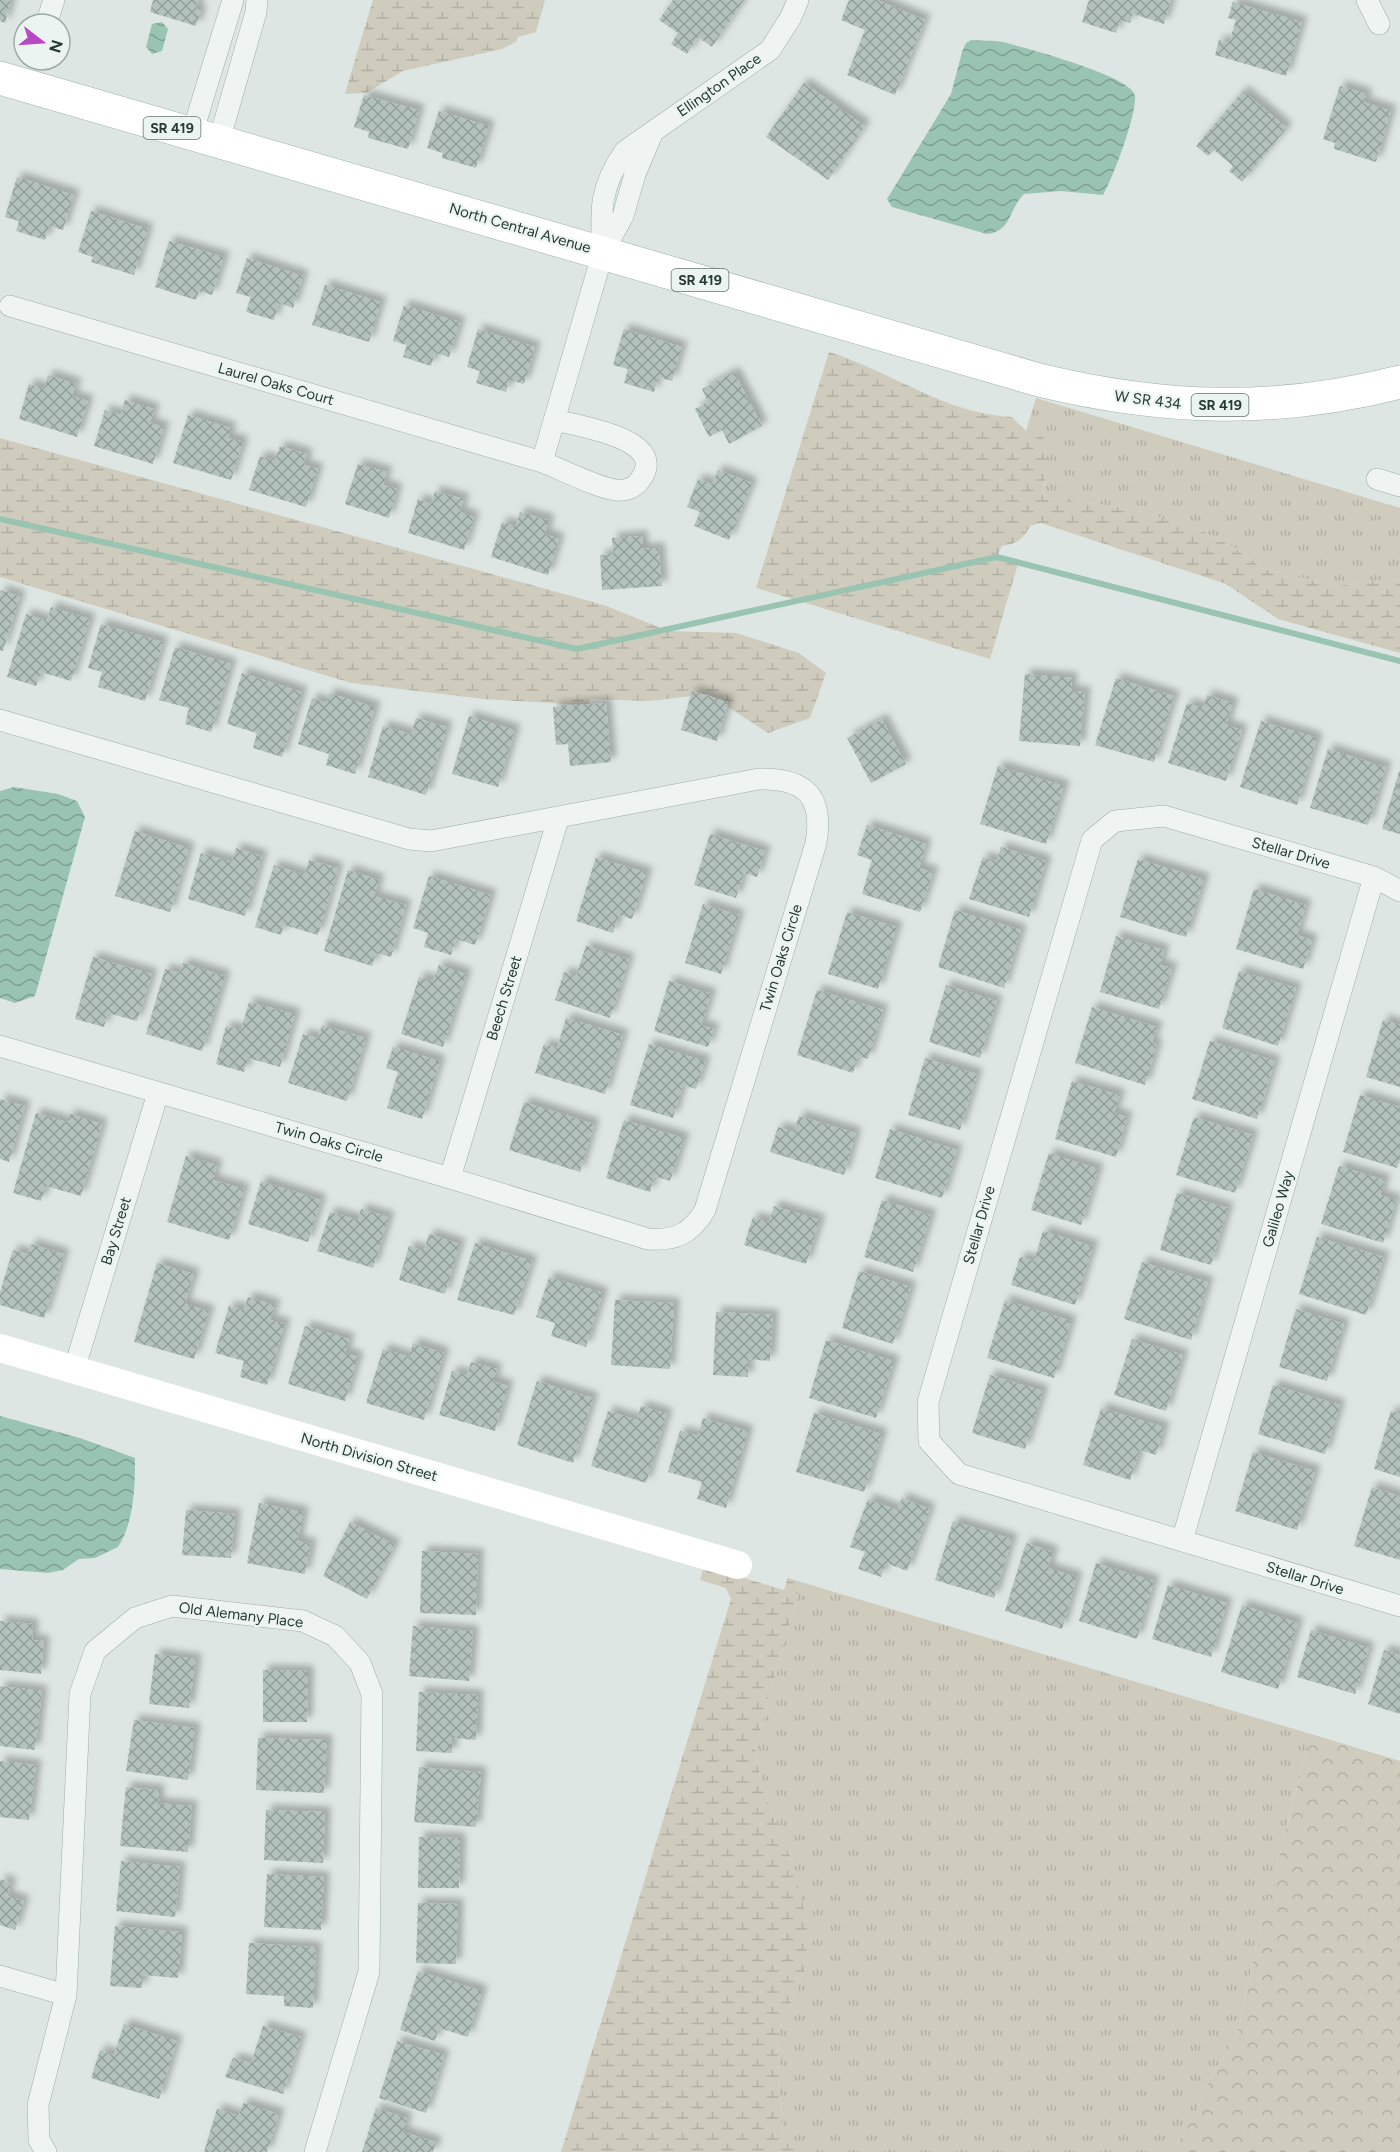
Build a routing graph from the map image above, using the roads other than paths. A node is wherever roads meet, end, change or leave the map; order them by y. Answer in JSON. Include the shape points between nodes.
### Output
{"nodes":[{"id":1,"x":232,"y":0,"type":"edge"},
{"id":2,"x":257,"y":0,"type":"edge"},
{"id":3,"x":798,"y":0,"type":"edge"},
{"id":4,"x":1367,"y":0,"type":"edge"},
{"id":5,"x":1379,"y":24,"type":"dead end"},
{"id":6,"x":0,"y":78,"type":"edge"},
{"id":7,"x":205,"y":137,"type":"junction"},
{"id":8,"x":603,"y":252,"type":"junction"},
{"id":9,"x":10,"y":306,"type":"dead end"},
{"id":10,"x":1039,"y":380,"type":"joint"},
{"id":11,"x":1400,"y":382,"type":"edge"},
{"id":12,"x":555,"y":420,"type":"junction"},
{"id":13,"x":542,"y":462,"type":"junction"},
{"id":14,"x":1377,"y":479,"type":"dead end"},
{"id":15,"x":1400,"y":486,"type":"edge"},
{"id":16,"x":0,"y":720,"type":"edge"},
{"id":17,"x":558,"y":819,"type":"junction"},
{"id":18,"x":1374,"y":877,"type":"junction"},
{"id":19,"x":1400,"y":891,"type":"edge"},
{"id":20,"x":0,"y":1046,"type":"edge"},
{"id":21,"x":158,"y":1093,"type":"junction"},
{"id":22,"x":450,"y":1178,"type":"junction"},
{"id":23,"x":0,"y":1348,"type":"edge"},
{"id":24,"x":74,"y":1370,"type":"junction"},
{"id":25,"x":1182,"y":1541,"type":"junction"},
{"id":26,"x":738,"y":1565,"type":"dead end"},
{"id":27,"x":1400,"y":1606,"type":"edge"},
{"id":28,"x":0,"y":1976,"type":"edge"},
{"id":29,"x":66,"y":1995,"type":"junction"},
{"id":30,"x":45,"y":2152,"type":"edge"},
{"id":31,"x":315,"y":2152,"type":"edge"}],
"edges":[{"from":1,"to":7,"type":"street"},
{"from":2,"to":7,"type":"street","via":[[256,12]]},
{"from":3,"to":8,"type":"street","name":"Ellington Place","via":[[770,50],[652,134],[634,174],[623,216]]},
{"from":4,"to":5,"type":"street"},
{"from":6,"to":7,"type":"main road","name":"North Central Avenue","number":"SR 419"},
{"from":7,"to":8,"type":"main road","name":"North Central Avenue","number":"SR 419"},
{"from":8,"to":10,"type":"main road","name":"North Central Avenue","number":"SR 419"},
{"from":8,"to":12,"type":"street"},
{"from":9,"to":13,"type":"street","name":"Laurel Oaks Court"},
{"from":10,"to":11,"type":"main road","name":"W SR 434","number":"SR 419","via":[[1136,400],[1254,406],[1351,395]]},
{"from":12,"to":13,"type":"street"},
{"from":12,"to":13,"type":"street","name":"Laurel Oaks Court","via":[[628,440],[642,451],[646,465],[641,479],[632,488],[615,490]]},
{"from":14,"to":15,"type":"street"},
{"from":16,"to":17,"type":"street","name":"Twin Oaks Circle","via":[[410,839],[430,841]]},
{"from":17,"to":22,"type":"street","name":"Beech Street"},
{"from":17,"to":22,"type":"street","name":"Twin Oaks Circle","via":[[759,779],[777,779],[810,792],[820,822],[705,1210],[697,1224],[684,1235],[648,1239]]},
{"from":18,"to":19,"type":"street","name":"Stellar Drive"},
{"from":18,"to":25,"type":"street","name":"Galileo Way"},
{"from":18,"to":25,"type":"street","name":"Stellar Drive","via":[[1164,816],[1115,821],[1092,840],[931,1390],[929,1442],[959,1474]]},
{"from":20,"to":21,"type":"street","name":"Twin Oaks Circle"},
{"from":21,"to":22,"type":"street","name":"Twin Oaks Circle"},
{"from":21,"to":24,"type":"street","name":"Bay Street"},
{"from":23,"to":24,"type":"street","name":"North Division Street"},
{"from":24,"to":26,"type":"street","name":"North Division Street"},
{"from":25,"to":27,"type":"street","name":"Stellar Drive"},
{"from":28,"to":29,"type":"street"},
{"from":29,"to":30,"type":"street","name":"Old Alemany Place","via":[[38,2105],[39,2140]]},
{"from":29,"to":31,"type":"street","name":"Old Alemany Place","via":[[80,1694],[95,1651],[135,1618],[172,1606],[303,1621],[335,1636],[360,1663],[372,1694],[369,1972]]}]}
